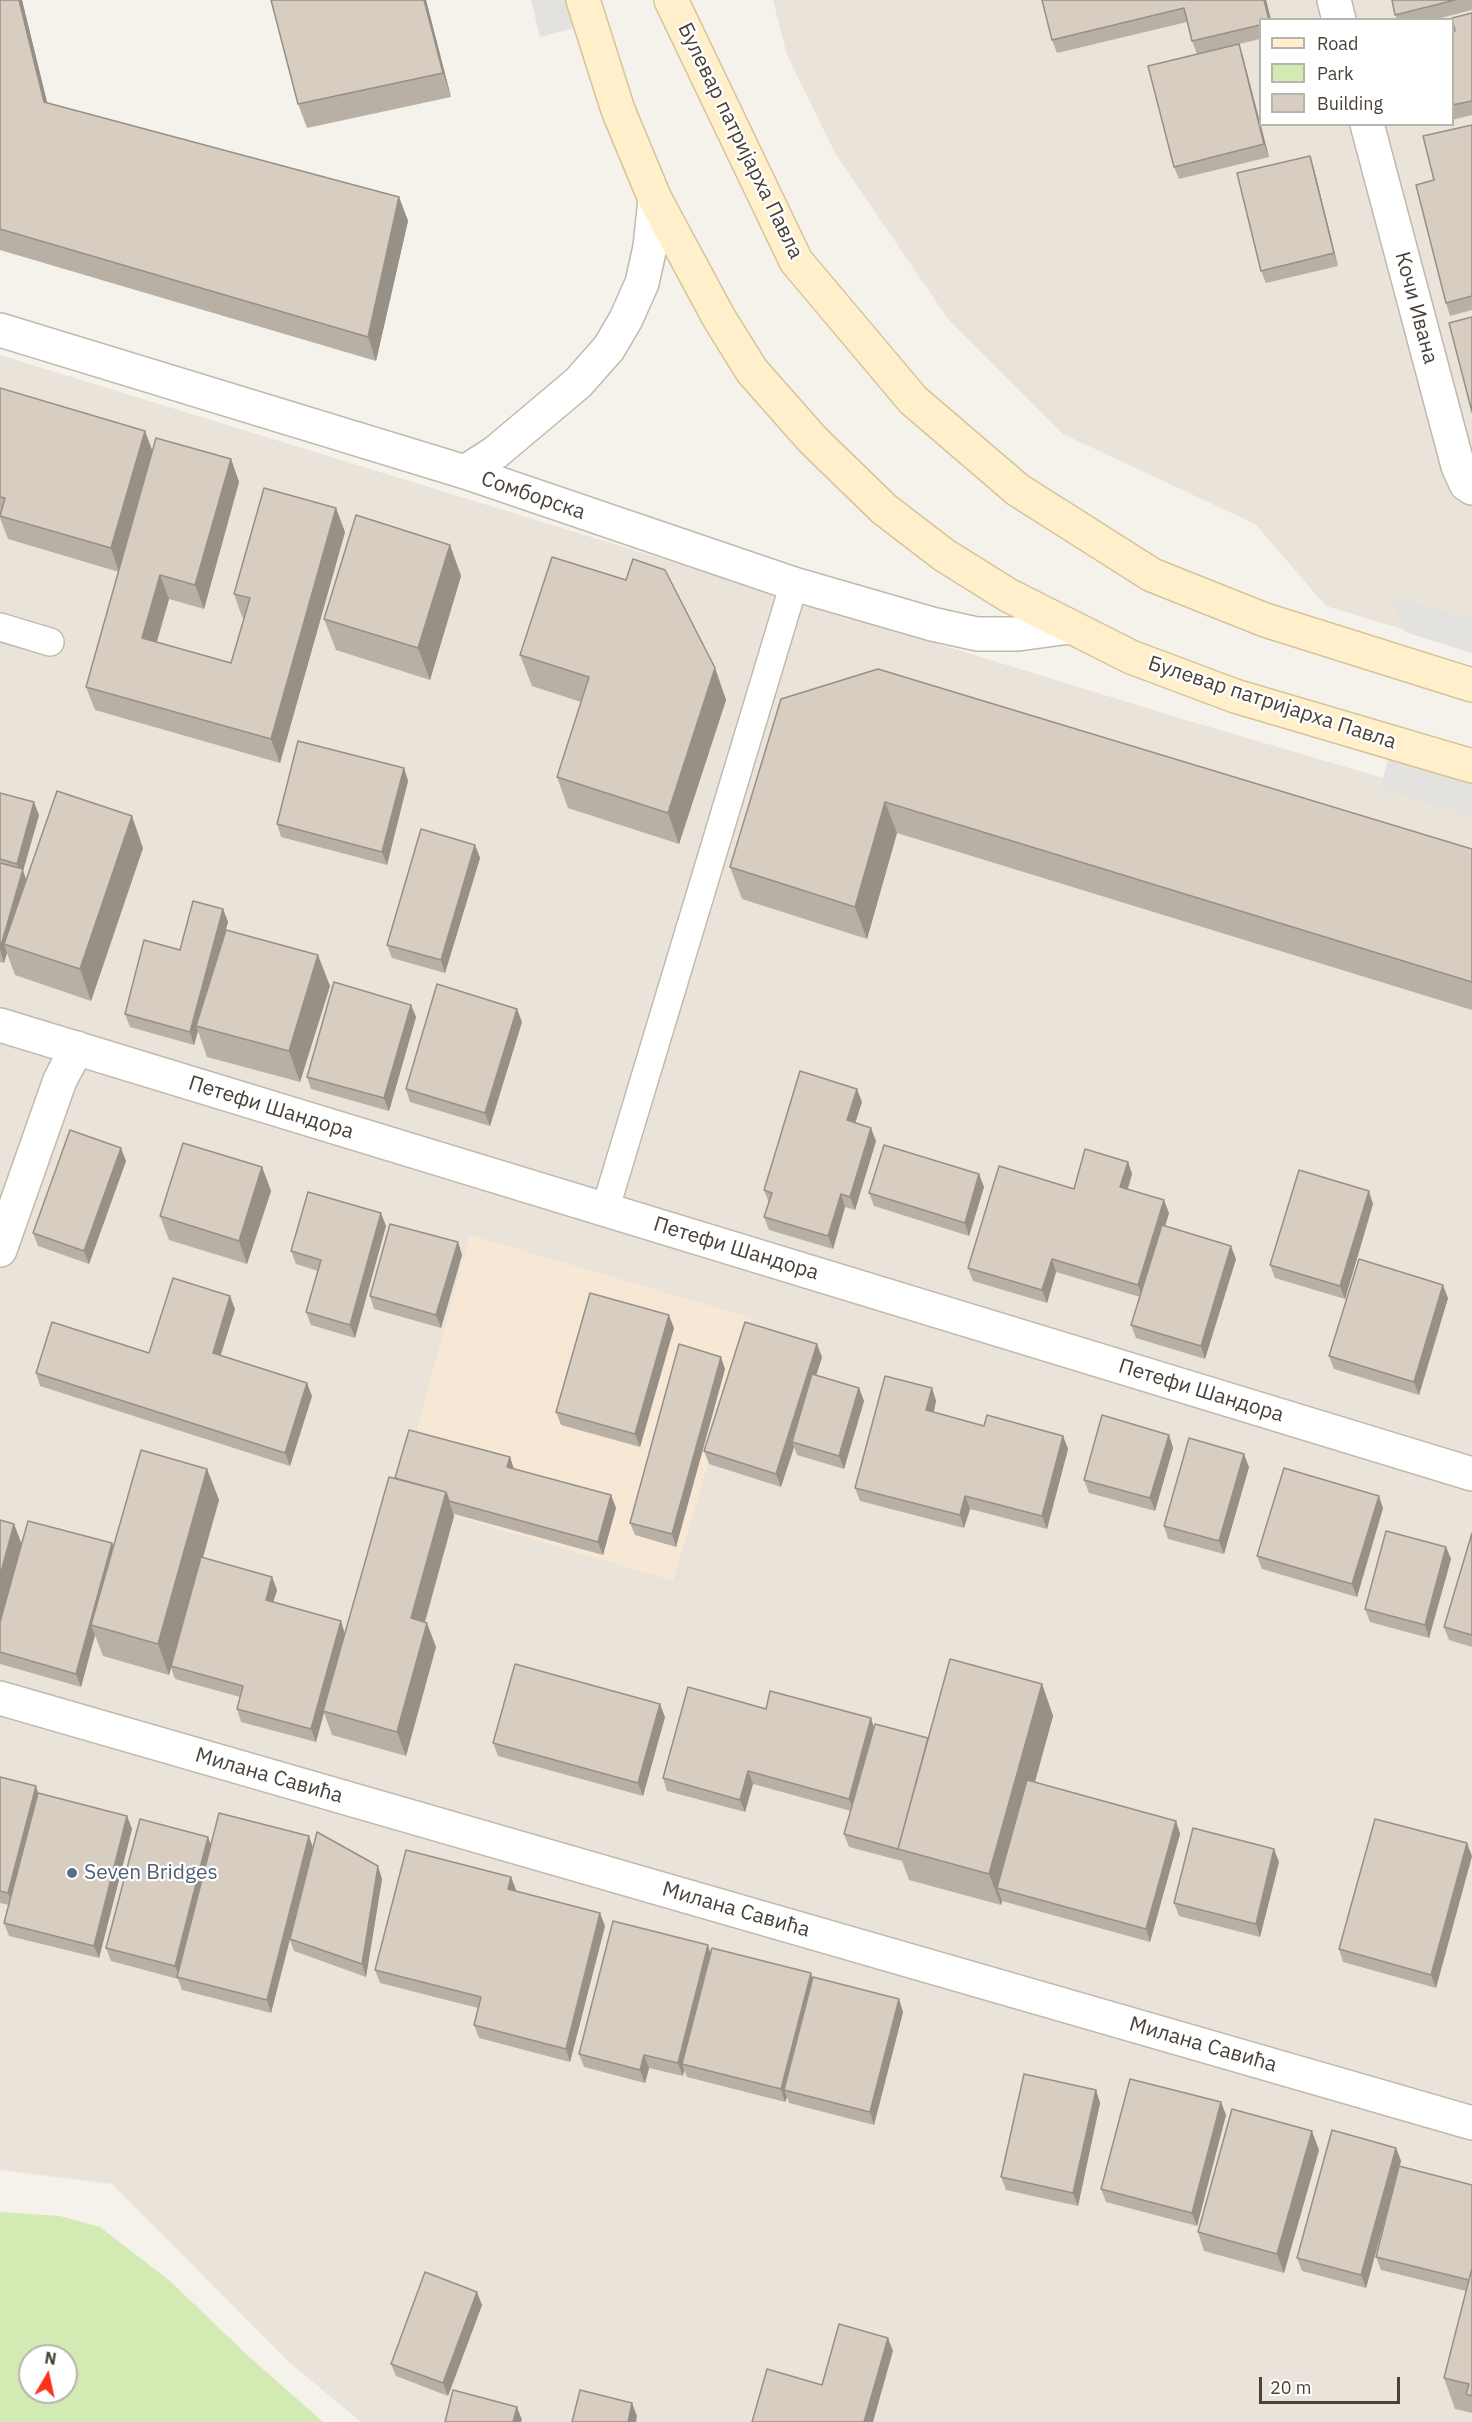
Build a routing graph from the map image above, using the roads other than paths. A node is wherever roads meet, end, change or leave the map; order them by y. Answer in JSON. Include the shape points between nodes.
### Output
{"nodes":[{"id":1,"x":583,"y":0,"type":"edge"},
{"id":2,"x":671,"y":0,"type":"edge"},
{"id":3,"x":1334,"y":0,"type":"edge"},
{"id":4,"x":1338,"y":18,"type":"edge"},
{"id":5,"x":1368,"y":126,"type":"edge"},
{"id":6,"x":655,"y":199,"type":"junction"},
{"id":7,"x":0,"y":330,"type":"edge"},
{"id":8,"x":465,"y":472,"type":"junction"},
{"id":9,"x":1472,"y":488,"type":"edge"},
{"id":10,"x":794,"y":584,"type":"junction"},
{"id":11,"x":0,"y":627,"type":"edge"},
{"id":12,"x":1070,"y":627,"type":"junction"},
{"id":13,"x":50,"y":642,"type":"dead end"},
{"id":14,"x":1472,"y":685,"type":"edge"},
{"id":15,"x":1472,"y":766,"type":"edge"},
{"id":16,"x":0,"y":1025,"type":"edge"},
{"id":17,"x":77,"y":1048,"type":"junction"},
{"id":18,"x":605,"y":1210,"type":"junction"},
{"id":19,"x":0,"y":1250,"type":"edge"},
{"id":20,"x":1472,"y":1474,"type":"edge"},
{"id":21,"x":0,"y":1698,"type":"edge"},
{"id":22,"x":1472,"y":2123,"type":"edge"}],
"edges":[{"from":1,"to":6,"type":"main road","name":"Булевар патријарха Павла","via":[[618,110]]},
{"from":2,"to":14,"type":"main road","name":"Булевар патријарха Павла","via":[[796,261],[913,400],[1018,489],[1152,575],[1265,620]]},
{"from":3,"to":4,"type":"street"},
{"from":5,"to":9,"type":"street","name":"Кочи Ивана","via":[[1458,466]]},
{"from":6,"to":8,"type":"street","via":[[642,283],[609,348],[578,382],[496,452]]},
{"from":6,"to":12,"type":"main road","name":"Булевар патријарха Павла","via":[[718,318],[752,370],[813,440],[884,509],[944,555]]},
{"from":7,"to":8,"type":"street","name":"Сомборска"},
{"from":8,"to":10,"type":"street","name":"Сомборска"},
{"from":10,"to":12,"type":"street","name":"Сомборска","via":[[978,634],[1018,634]]},
{"from":10,"to":18,"type":"lane"},
{"from":11,"to":13,"type":"lane"},
{"from":12,"to":15,"type":"main road","name":"Булевар патријарха Павла","via":[[1131,657],[1235,696]]},
{"from":16,"to":17,"type":"street","name":"Петефи Шандора"},
{"from":17,"to":18,"type":"street","name":"Петефи Шандора"},
{"from":17,"to":19,"type":"street","via":[[60,1080]]},
{"from":18,"to":20,"type":"street","name":"Петефи Шандора"},
{"from":21,"to":22,"type":"street","name":"Милана Савића"}]}
